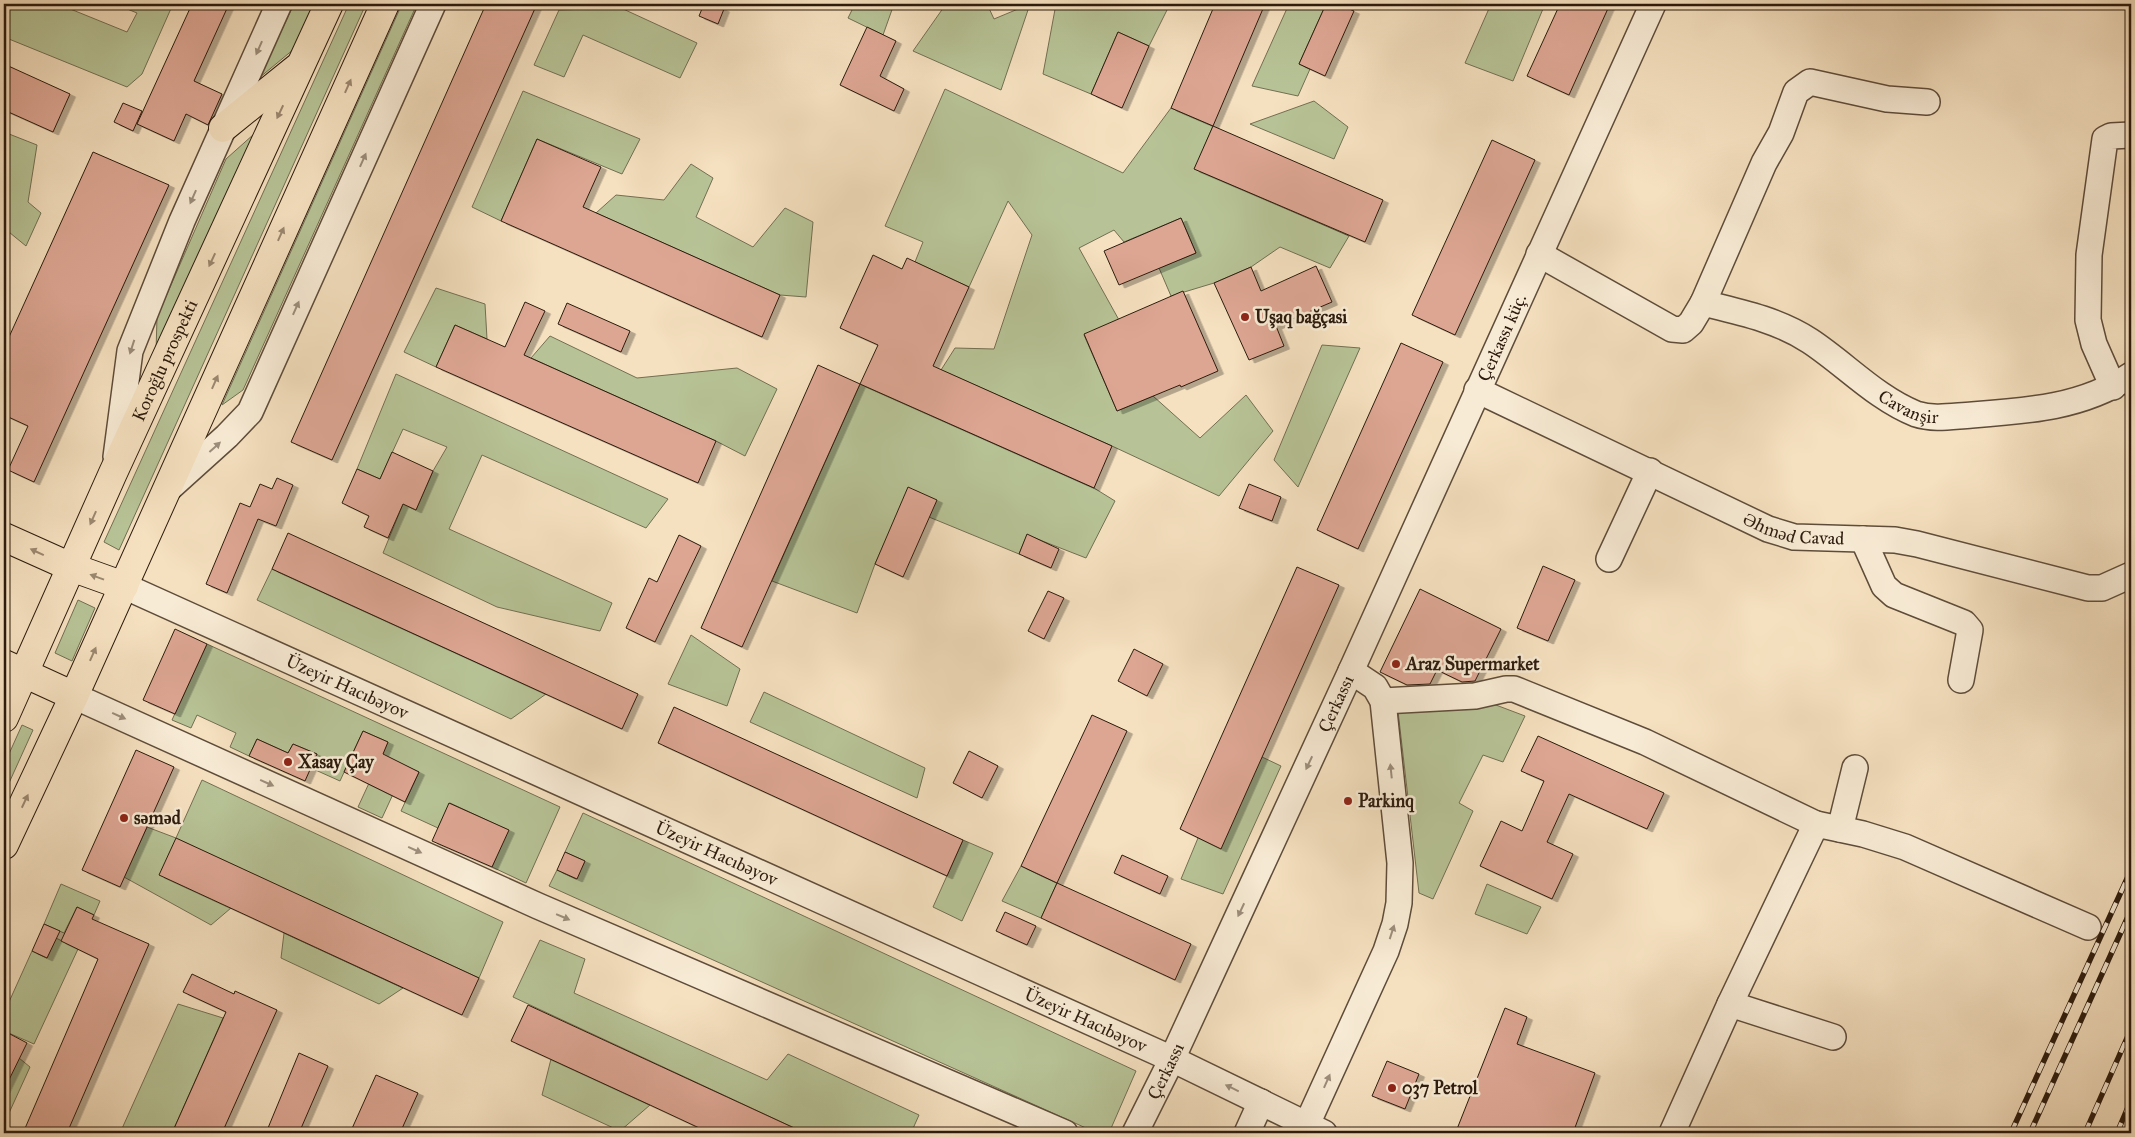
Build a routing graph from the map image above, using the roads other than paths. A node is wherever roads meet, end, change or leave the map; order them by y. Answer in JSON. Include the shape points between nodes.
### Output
{"nodes":[{"id":1,"x":279,"y":4,"type":"edge"},
{"id":2,"x":330,"y":4,"type":"edge"},
{"id":3,"x":385,"y":4,"type":"edge"},
{"id":4,"x":433,"y":4,"type":"edge"},
{"id":5,"x":1653,"y":4,"type":"edge"},
{"id":6,"x":302,"y":64,"type":"junction"},
{"id":7,"x":1928,"y":102,"type":"dead end"},
{"id":8,"x":223,"y":128,"type":"junction"},
{"id":9,"x":2131,"y":136,"type":"edge"},
{"id":10,"x":1539,"y":254,"type":"junction"},
{"id":11,"x":1703,"y":304,"type":"junction"},
{"id":12,"x":2122,"y":381,"type":"edge"},
{"id":13,"x":1477,"y":390,"type":"junction"},
{"id":14,"x":1650,"y":471,"type":"junction"},
{"id":15,"x":113,"y":473,"type":"junction"},
{"id":16,"x":166,"y":491,"type":"junction"},
{"id":17,"x":4,"y":537,"type":"edge"},
{"id":18,"x":1863,"y":539,"type":"junction"},
{"id":19,"x":1609,"y":560,"type":"dead end"},
{"id":20,"x":70,"y":568,"type":"junction"},
{"id":21,"x":2131,"y":575,"type":"edge"},
{"id":22,"x":124,"y":586,"type":"junction"},
{"id":23,"x":14,"y":668,"type":"edge"},
{"id":24,"x":1351,"y":671,"type":"junction"},
{"id":25,"x":1961,"y":680,"type":"dead end"},
{"id":26,"x":74,"y":696,"type":"junction"},
{"id":27,"x":1383,"y":701,"type":"junction"},
{"id":28,"x":4,"y":718,"type":"edge"},
{"id":29,"x":1855,"y":768,"type":"dead end"},
{"id":30,"x":1816,"y":824,"type":"junction"},
{"id":31,"x":1840,"y":829,"type":"junction"},
{"id":32,"x":4,"y":846,"type":"edge"},
{"id":33,"x":2088,"y":927,"type":"dead end"},
{"id":34,"x":1730,"y":1004,"type":"junction"},
{"id":35,"x":1833,"y":1037,"type":"dead end"},
{"id":36,"x":1172,"y":1059,"type":"junction"},
{"id":37,"x":1261,"y":1102,"type":"junction"},
{"id":38,"x":1311,"y":1131,"type":"edge"},
{"id":39,"x":1065,"y":1133,"type":"edge"},
{"id":40,"x":1135,"y":1133,"type":"edge"},
{"id":41,"x":1247,"y":1133,"type":"edge"},
{"id":42,"x":1672,"y":1133,"type":"edge"}],
"edges":[{"from":1,"to":8,"type":"street","one_way":true},
{"from":2,"to":6,"type":"main road","name":"Koroğlu prospekti"},
{"from":16,"to":3,"type":"main road","one_way":true},
{"from":16,"to":4,"type":"street","one_way":true,"via":[[250,412]]},
{"from":5,"to":10,"type":"street","name":"Çerkassı küç."},
{"from":6,"to":8,"type":"main road"},
{"from":6,"to":15,"type":"main road","name":"Koroğlu prospekti","one_way":true},
{"from":7,"to":11,"type":"street","via":[[1887,99],[1810,82],[1796,92],[1781,133],[1764,163]]},
{"from":8,"to":15,"type":"street","one_way":true,"via":[[130,351]]},
{"from":9,"to":12,"type":"street","via":[[2105,139],[2089,255],[2088,320],[2094,344]]},
{"from":10,"to":11,"type":"street","via":[[1672,329],[1683,330]]},
{"from":10,"to":13,"type":"street","name":"Çerkassı küç."},
{"from":11,"to":12,"type":"street","name":"Cavanşir","via":[[1745,313],[1796,332],[1902,407],[1935,418],[2027,411],[2086,398]]},
{"from":13,"to":14,"type":"street","name":"Əhməd Cavad"},
{"from":13,"to":24,"type":"street","name":"Çerkassı küç."},
{"from":14,"to":18,"type":"street","name":"Əhməd Cavad","via":[[1768,529],[1794,537]]},
{"from":14,"to":19,"type":"street"},
{"from":15,"to":20,"type":"main road","name":"Koroğlu prospekti","one_way":true},
{"from":16,"to":22,"type":"main road"},
{"from":20,"to":17,"type":"main road","one_way":true},
{"from":18,"to":21,"type":"street","name":"Əhməd Cavad","via":[[1917,544],[2088,588],[2102,588]]},
{"from":18,"to":25,"type":"street","via":[[1884,586],[1894,595],[1964,623],[1970,630]]},
{"from":22,"to":20,"type":"main road","one_way":true},
{"from":20,"to":23,"type":"main road","name":"Koroğlu prospekti"},
{"from":26,"to":22,"type":"main road","one_way":true},
{"from":22,"to":36,"type":"street","name":"Üzeyir Hacıbəyov"},
{"from":23,"to":26,"type":"main road"},
{"from":23,"to":28,"type":"main road","name":"Koroğlu prospekti"},
{"from":24,"to":27,"type":"street","name":"Çerkassı","via":[[1374,687]]},
{"from":24,"to":36,"type":"street","name":"Çerkassı","one_way":true},
{"from":32,"to":26,"type":"main road","one_way":true},
{"from":26,"to":39,"type":"street","one_way":true,"via":[[538,906]]},
{"from":27,"to":30,"type":"street","via":[[1475,696],[1514,689],[1645,742]]},
{"from":38,"to":27,"type":"street","one_way":true,"via":[[1386,951],[1399,904],[1400,863]]},
{"from":29,"to":31,"type":"street"},
{"from":30,"to":31,"type":"street"},
{"from":30,"to":34,"type":"street"},
{"from":31,"to":33,"type":"street","via":[[1905,847]]},
{"from":34,"to":35,"type":"street"},
{"from":34,"to":42,"type":"street"},
{"from":37,"to":36,"type":"street","name":"Üzeyir Hacıbəyov","one_way":true},
{"from":36,"to":40,"type":"street","name":"Çerkassı"},
{"from":37,"to":38,"type":"street","name":"Üzeyir Hacıbəyov"},
{"from":37,"to":41,"type":"street"}]}
